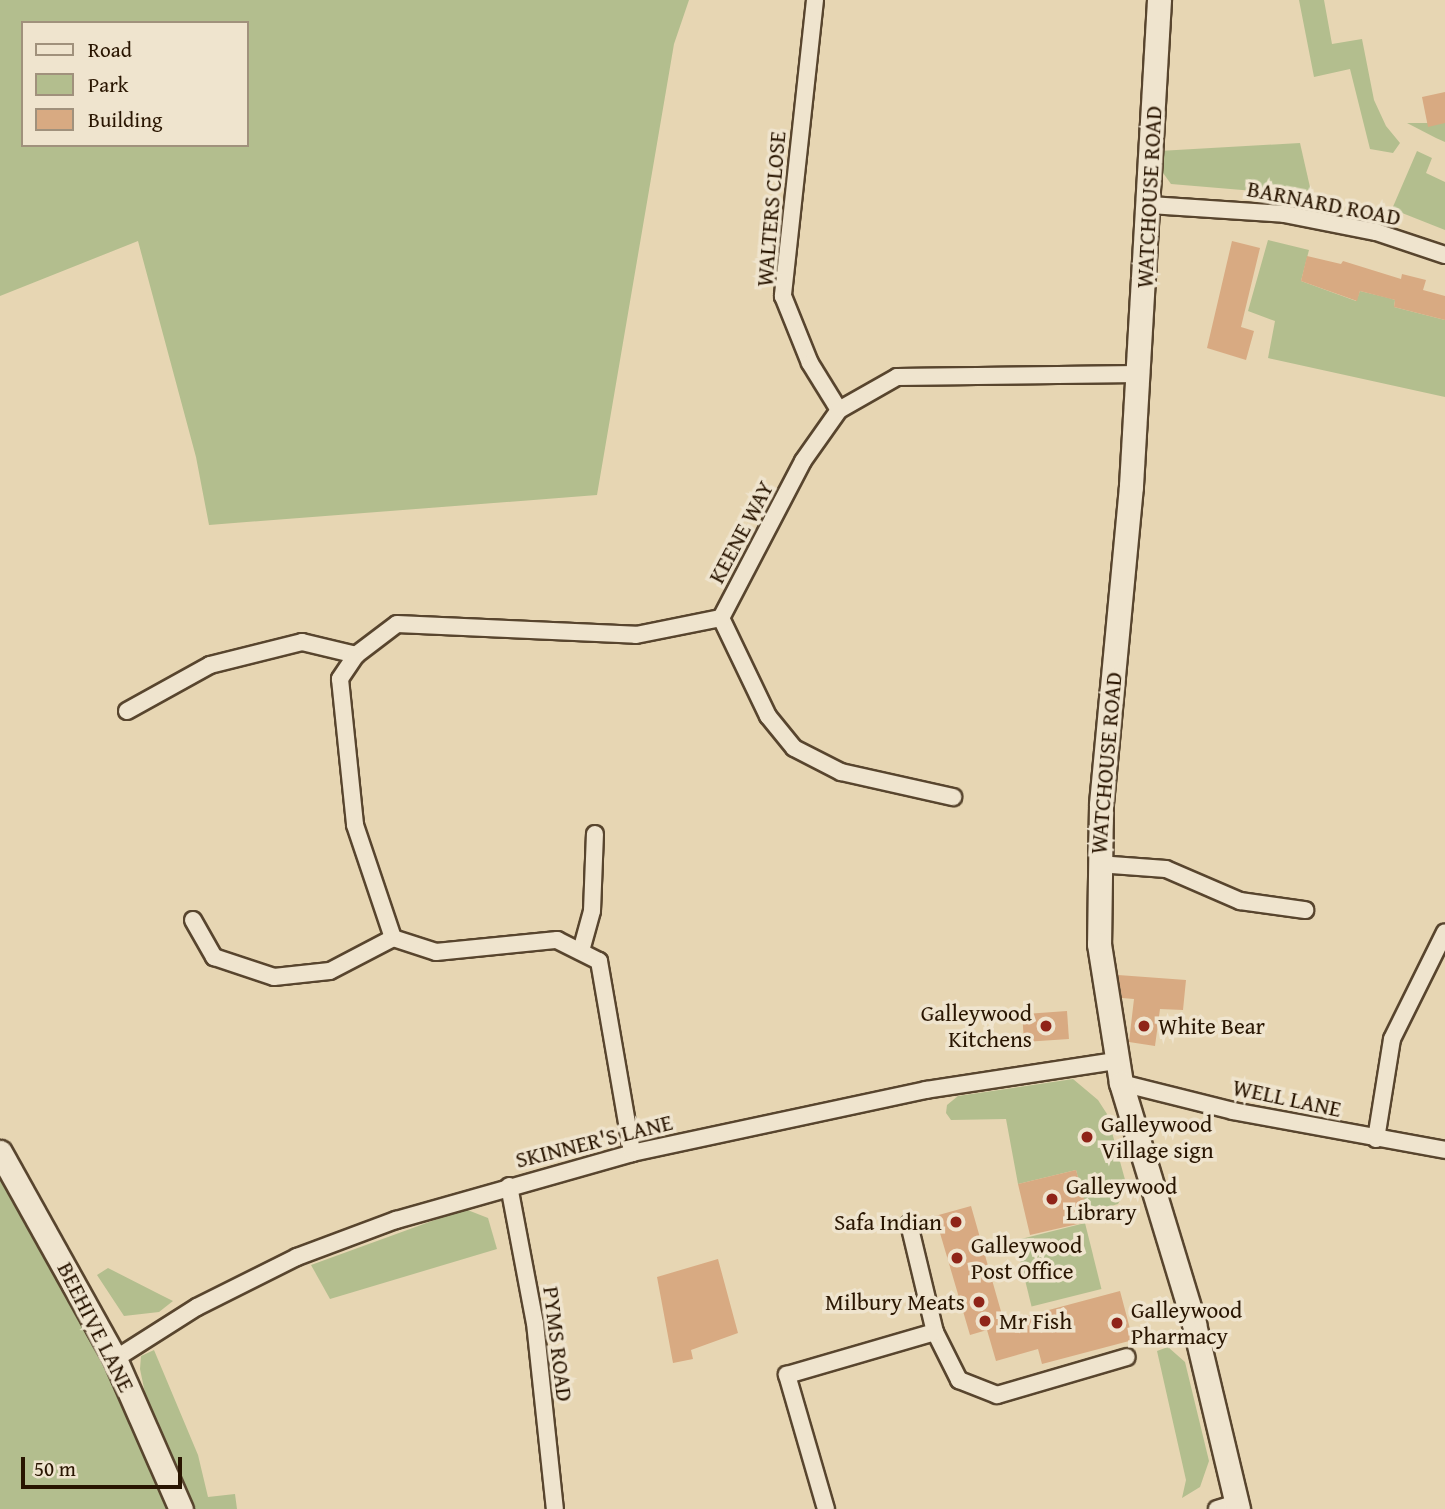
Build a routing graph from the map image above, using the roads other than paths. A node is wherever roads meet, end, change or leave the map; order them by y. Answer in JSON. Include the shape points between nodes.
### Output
{"nodes":[{"id":1,"x":815,"y":0,"type":"edge"},
{"id":2,"x":1160,"y":0,"type":"edge"},
{"id":3,"x":1150,"y":205,"type":"junction"},
{"id":4,"x":1445,"y":255,"type":"edge"},
{"id":5,"x":1138,"y":374,"type":"junction"},
{"id":6,"x":839,"y":410,"type":"junction"},
{"id":7,"x":721,"y":618,"type":"junction"},
{"id":8,"x":356,"y":655,"type":"junction"},
{"id":9,"x":127,"y":712,"type":"dead end"},
{"id":10,"x":953,"y":797,"type":"dead end"},
{"id":11,"x":595,"y":834,"type":"dead end"},
{"id":12,"x":1098,"y":864,"type":"junction"},
{"id":13,"x":1305,"y":909,"type":"dead end"},
{"id":14,"x":193,"y":920,"type":"dead end"},
{"id":15,"x":1445,"y":932,"type":"edge"},
{"id":16,"x":393,"y":938,"type":"junction"},
{"id":17,"x":581,"y":951,"type":"junction"},
{"id":18,"x":1118,"y":1072,"type":"junction"},
{"id":19,"x":1376,"y":1139,"type":"junction"},
{"id":20,"x":1445,"y":1150,"type":"edge"},
{"id":21,"x":0,"y":1152,"type":"edge"},
{"id":22,"x":632,"y":1153,"type":"junction"},
{"id":23,"x":509,"y":1186,"type":"junction"},
{"id":24,"x":909,"y":1224,"type":"dead end"},
{"id":25,"x":935,"y":1332,"type":"junction"},
{"id":26,"x":1127,"y":1357,"type":"dead end"},
{"id":27,"x":115,"y":1359,"type":"junction"},
{"id":28,"x":1231,"y":1507,"type":"edge"},
{"id":29,"x":181,"y":1509,"type":"edge"},
{"id":30,"x":555,"y":1509,"type":"edge"},
{"id":31,"x":826,"y":1509,"type":"edge"}],
"edges":[{"from":1,"to":6,"type":"street","name":"WALTERS CLOSE","via":[[783,296],[810,363]]},
{"from":2,"to":3,"type":"street","name":"WATCHOUSE ROAD"},
{"from":3,"to":4,"type":"street","name":"BARNARD ROAD","via":[[1284,214],[1376,232]]},
{"from":3,"to":5,"type":"street","name":"WATCHOUSE ROAD"},
{"from":5,"to":6,"type":"street","name":"KEENE WAY","via":[[897,377]]},
{"from":5,"to":12,"type":"street","name":"WATCHOUSE ROAD"},
{"from":6,"to":7,"type":"street","name":"KEENE WAY","via":[[803,461]]},
{"from":7,"to":8,"type":"street","name":"KEENE WAY","via":[[636,635],[397,624]]},
{"from":7,"to":10,"type":"street","via":[[768,716],[793,748],[841,772]]},
{"from":8,"to":9,"type":"street","via":[[302,642],[210,665]]},
{"from":8,"to":16,"type":"street","name":"KEENE WAY","via":[[340,679],[355,825]]},
{"from":11,"to":17,"type":"street","via":[[592,911]]},
{"from":12,"to":13,"type":"street","via":[[1159,867],[1240,901]]},
{"from":12,"to":18,"type":"street","name":"WATCHOUSE ROAD","via":[[1099,944]]},
{"from":14,"to":16,"type":"street","via":[[214,957],[274,977],[330,971]]},
{"from":15,"to":19,"type":"street","via":[[1392,1039]]},
{"from":16,"to":17,"type":"street","via":[[436,952],[557,940]]},
{"from":17,"to":22,"type":"street","via":[[600,961]]},
{"from":18,"to":19,"type":"street","name":"WELL LANE"},
{"from":18,"to":22,"type":"street","name":"SKINNER'S LANE","via":[[926,1090]]},
{"from":18,"to":28,"type":"street","name":"WATCHOUSE ROAD","via":[[1194,1324]]},
{"from":19,"to":20,"type":"street","name":"WELL LANE"},
{"from":21,"to":27,"type":"street","name":"BEEHIVE LANE"},
{"from":22,"to":23,"type":"street","name":"SKINNER'S LANE"},
{"from":23,"to":27,"type":"street","name":"SKINNER'S LANE","via":[[297,1256],[197,1307]]},
{"from":23,"to":30,"type":"street","name":"PYMS ROAD","via":[[535,1323]]},
{"from":24,"to":25,"type":"street"},
{"from":25,"to":26,"type":"street","via":[[960,1380],[997,1395]]},
{"from":25,"to":31,"type":"street","via":[[787,1375]]},
{"from":27,"to":29,"type":"street","name":"BEEHIVE LANE"}]}
